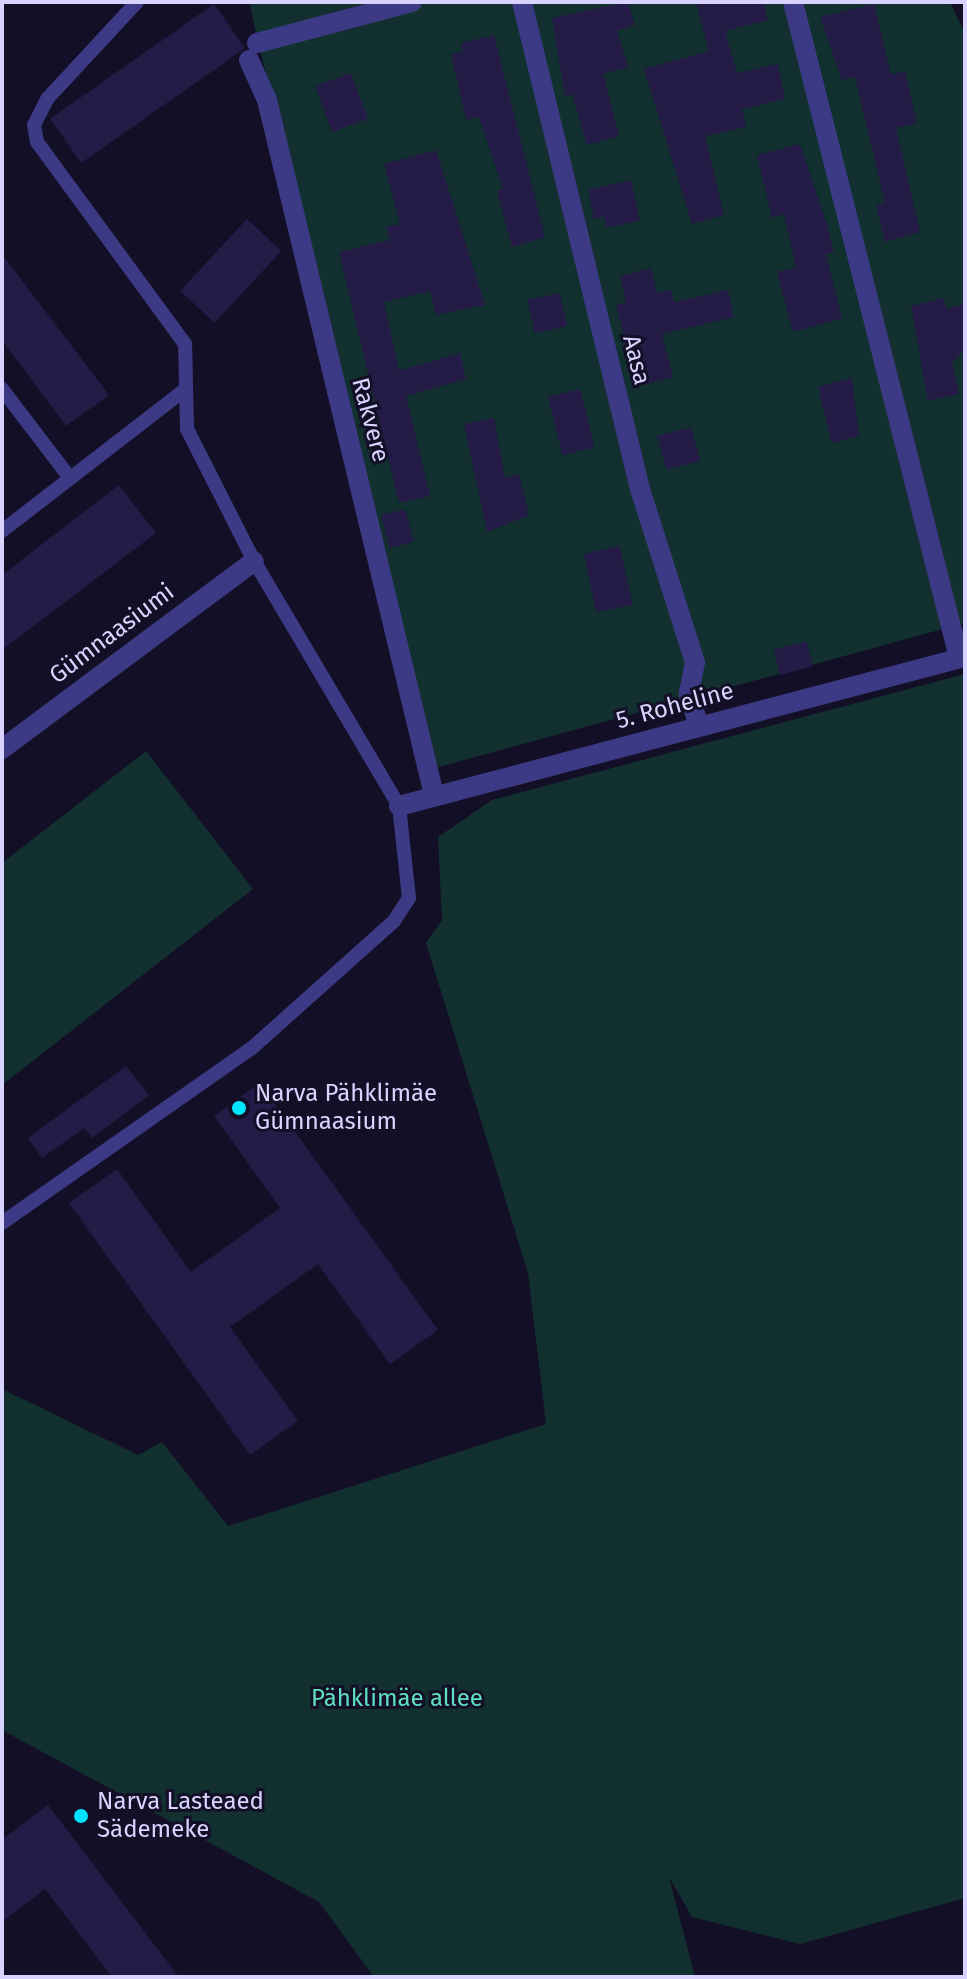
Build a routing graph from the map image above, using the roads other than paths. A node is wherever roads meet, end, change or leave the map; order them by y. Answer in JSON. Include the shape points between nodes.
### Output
{"nodes":[{"id":1,"x":137,"y":2,"type":"edge"},
{"id":2,"x":412,"y":2,"type":"edge"},
{"id":3,"x":522,"y":2,"type":"edge"},
{"id":4,"x":793,"y":2,"type":"edge"},
{"id":5,"x":2,"y":389,"type":"edge"},
{"id":6,"x":182,"y":392,"type":"junction"},
{"id":7,"x":70,"y":478,"type":"junction"},
{"id":8,"x":2,"y":531,"type":"edge"},
{"id":9,"x":254,"y":561,"type":"junction"},
{"id":10,"x":962,"y":658,"type":"edge"},
{"id":11,"x":699,"y":727,"type":"junction"},
{"id":12,"x":2,"y":749,"type":"edge"},
{"id":13,"x":434,"y":795,"type":"junction"},
{"id":14,"x":399,"y":806,"type":"junction"},
{"id":15,"x":2,"y":1223,"type":"edge"}],
"edges":[{"from":1,"to":6,"type":"lane","via":[[48,98],[34,125],[37,142],[185,344]]},
{"from":2,"to":13,"type":"street","name":"Rakvere","via":[[253,52]]},
{"from":3,"to":11,"type":"street","name":"Aasa","via":[[640,489],[695,662],[689,694]]},
{"from":4,"to":10,"type":"street"},
{"from":5,"to":7,"type":"lane"},
{"from":6,"to":7,"type":"lane"},
{"from":6,"to":9,"type":"lane","via":[[187,429]]},
{"from":7,"to":8,"type":"lane"},
{"from":9,"to":12,"type":"street","name":"Gümnaasiumi"},
{"from":9,"to":14,"type":"lane"},
{"from":10,"to":11,"type":"street","name":"5. Roheline"},
{"from":11,"to":13,"type":"street","name":"5. Roheline"},
{"from":13,"to":14,"type":"street","name":"5. Roheline"},
{"from":14,"to":15,"type":"lane","via":[[409,898],[394,921],[252,1048]]}]}
